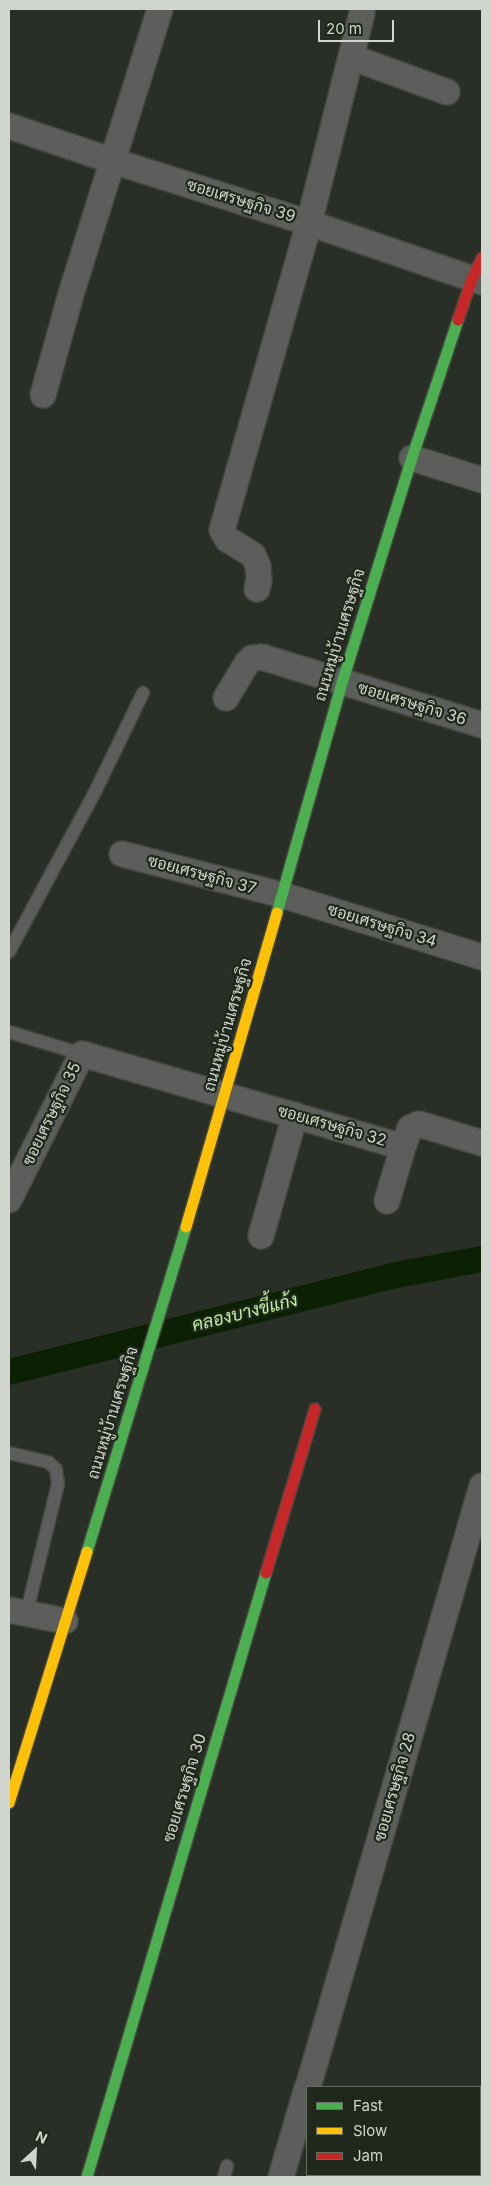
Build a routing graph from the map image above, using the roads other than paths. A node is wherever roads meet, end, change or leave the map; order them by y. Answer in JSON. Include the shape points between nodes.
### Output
{"nodes":[{"id":1,"x":160,"y":9,"type":"edge"},
{"id":2,"x":362,"y":12,"type":"dead end"},
{"id":3,"x":351,"y":57,"type":"junction"},
{"id":4,"x":447,"y":92,"type":"dead end"},
{"id":5,"x":9,"y":126,"type":"edge"},
{"id":6,"x":113,"y":161,"type":"junction"},
{"id":7,"x":309,"y":223,"type":"junction"},
{"id":8,"x":479,"y":273,"type":"edge"},
{"id":9,"x":43,"y":395,"type":"dead end"},
{"id":10,"x":412,"y":458,"type":"junction"},
{"id":11,"x":482,"y":480,"type":"edge"},
{"id":12,"x":257,"y":588,"type":"dead end"},
{"id":13,"x":342,"y":682,"type":"junction"},
{"id":14,"x":143,"y":693,"type":"dead end"},
{"id":15,"x":226,"y":698,"type":"dead end"},
{"id":16,"x":482,"y":724,"type":"edge"},
{"id":17,"x":122,"y":854,"type":"dead end"},
{"id":18,"x":282,"y":895,"type":"junction"},
{"id":19,"x":9,"y":952,"type":"edge"},
{"id":20,"x":482,"y":957,"type":"edge"},
{"id":21,"x":9,"y":1032,"type":"edge"},
{"id":22,"x":82,"y":1054,"type":"junction"},
{"id":23,"x":225,"y":1094,"type":"junction"},
{"id":24,"x":295,"y":1115,"type":"junction"},
{"id":25,"x":482,"y":1143,"type":"edge"},
{"id":26,"x":403,"y":1147,"type":"junction"},
{"id":27,"x":9,"y":1200,"type":"edge"},
{"id":28,"x":387,"y":1201,"type":"dead end"},
{"id":29,"x":261,"y":1236,"type":"dead end"},
{"id":30,"x":315,"y":1409,"type":"dead end"},
{"id":31,"x":9,"y":1452,"type":"edge"},
{"id":32,"x":482,"y":1486,"type":"edge"},
{"id":33,"x":17,"y":1612,"type":"edge"},
{"id":34,"x":66,"y":1621,"type":"junction"},
{"id":35,"x":9,"y":1803,"type":"edge"},
{"id":36,"x":308,"y":2086,"type":"edge"},
{"id":37,"x":306,"y":2091,"type":"edge"},
{"id":38,"x":87,"y":2177,"type":"edge"},
{"id":39,"x":281,"y":2177,"type":"edge"}],
"edges":[{"from":1,"to":6,"type":"street"},
{"from":2,"to":3,"type":"street"},
{"from":3,"to":4,"type":"street"},
{"from":3,"to":7,"type":"street"},
{"from":5,"to":6,"type":"street","name":"ซอยเศรษฐกิจ 39"},
{"from":6,"to":7,"type":"street","name":"ซอยเศรษฐกิจ 39"},
{"from":6,"to":9,"type":"street"},
{"from":7,"to":8,"type":"street","name":"ซอยเศรษฐกิจ 39"},
{"from":7,"to":12,"type":"street","via":[[222,530],[227,539],[253,555],[260,580]]},
{"from":8,"to":10,"type":"street","name":"ถนนหมู่บ้านเศรษฐกิจ"},
{"from":10,"to":11,"type":"street"},
{"from":10,"to":13,"type":"street","name":"ถนนหมู่บ้านเศรษฐกิจ"},
{"from":13,"to":15,"type":"street","name":"ซอยเศรษฐกิจ 36","via":[[262,657],[252,658]]},
{"from":13,"to":16,"type":"street","name":"ซอยเศรษฐกิจ 36"},
{"from":13,"to":18,"type":"street","name":"ถนนหมู่บ้านเศรษฐกิจ"},
{"from":14,"to":19,"type":"lane","via":[[95,792]]},
{"from":17,"to":18,"type":"street","name":"ซอยเศรษฐกิจ 37"},
{"from":18,"to":20,"type":"street","name":"ซอยเศรษฐกิจ 34"},
{"from":18,"to":23,"type":"street","name":"ถนนหมู่บ้านเศรษฐกิจ"},
{"from":21,"to":22,"type":"lane"},
{"from":22,"to":23,"type":"street","name":"ซอยเศรษฐกิจ 35"},
{"from":22,"to":27,"type":"street","name":"ซอยเศรษฐกิจ 35"},
{"from":23,"to":24,"type":"street","name":"ซอยเศรษฐกิจ 32"},
{"from":23,"to":34,"type":"street","name":"ถนนหมู่บ้านเศรษฐกิจ"},
{"from":24,"to":26,"type":"street","name":"ซอยเศรษฐกิจ 32"},
{"from":24,"to":29,"type":"street"},
{"from":25,"to":26,"type":"street","name":"ซอยเศรษฐกิจ 32","via":[[419,1124],[410,1128]]},
{"from":26,"to":28,"type":"street"},
{"from":30,"to":38,"type":"street","name":"ซอยเศรษฐกิจ 30"},
{"from":31,"to":33,"type":"lane","via":[[48,1462],[56,1469],[58,1484]]},
{"from":32,"to":36,"type":"street","name":"ซอยเศรษฐกิจ 28"},
{"from":33,"to":34,"type":"street"},
{"from":34,"to":35,"type":"street","name":"ถนนหมู่บ้านเศรษฐกิจ"},
{"from":37,"to":39,"type":"street","name":"ซอยเศรษฐกิจ 28"}]}
